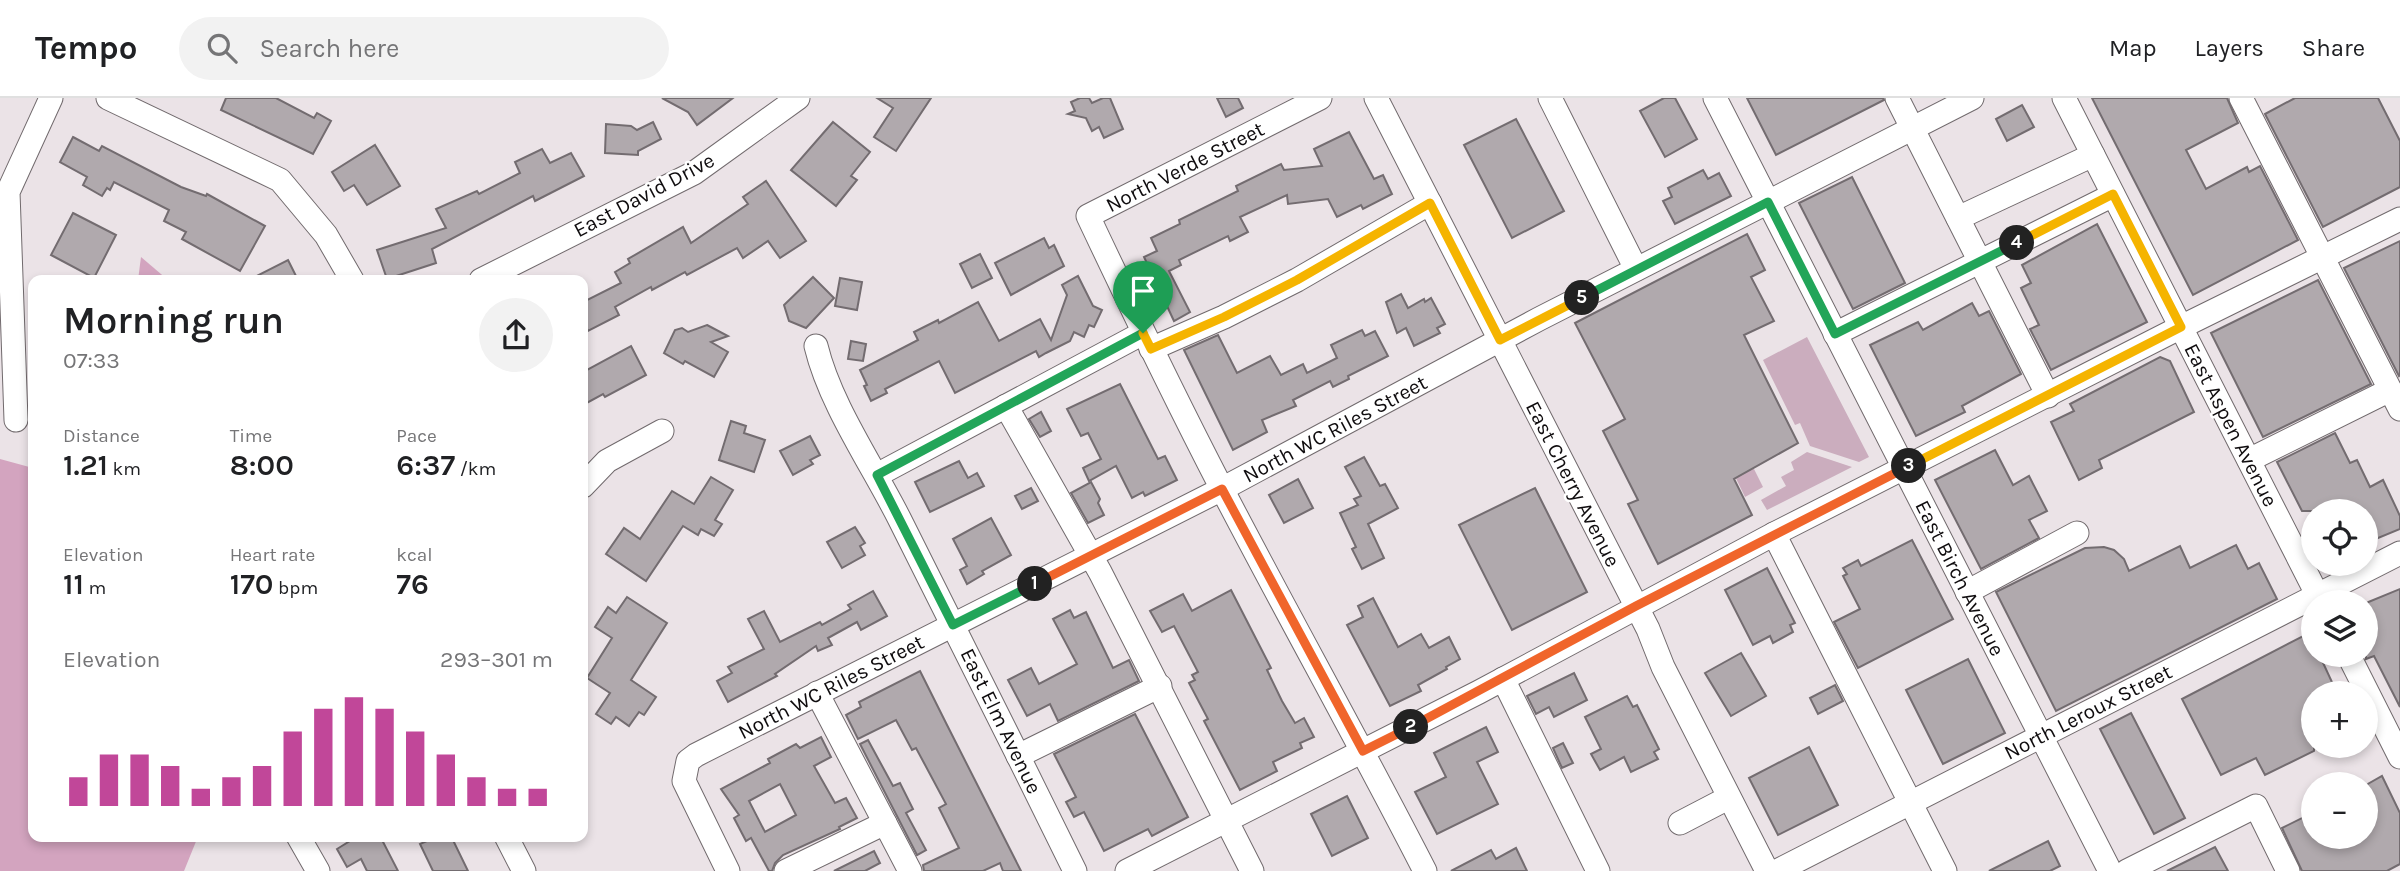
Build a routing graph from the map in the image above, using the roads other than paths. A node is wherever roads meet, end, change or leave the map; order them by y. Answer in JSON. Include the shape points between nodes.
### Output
{"nodes":[{"id":1,"x":51,"y":98,"type":"edge"},
{"id":2,"x":108,"y":98,"type":"edge"},
{"id":3,"x":798,"y":98,"type":"edge"},
{"id":4,"x":1320,"y":98,"type":"edge"},
{"id":5,"x":1376,"y":98,"type":"edge"},
{"id":6,"x":1550,"y":98,"type":"edge"},
{"id":7,"x":1715,"y":98,"type":"edge"},
{"id":8,"x":1897,"y":98,"type":"edge"},
{"id":9,"x":1972,"y":98,"type":"edge"},
{"id":10,"x":2064,"y":98,"type":"edge"},
{"id":11,"x":2241,"y":98,"type":"edge"},
{"id":12,"x":1912,"y":127,"type":"junction"},
{"id":13,"x":2093,"y":155,"type":"junction"},
{"id":14,"x":2113,"y":194,"type":"junction"},
{"id":15,"x":1768,"y":202,"type":"junction"},
{"id":16,"x":1430,"y":203,"type":"junction"},
{"id":17,"x":1958,"y":218,"type":"junction"},
{"id":18,"x":2400,"y":219,"type":"edge"},
{"id":19,"x":2324,"y":256,"type":"junction"},
{"id":20,"x":1980,"y":262,"type":"junction"},
{"id":21,"x":1636,"y":269,"type":"junction"},
{"id":22,"x":349,"y":275,"type":"edge"},
{"id":23,"x":491,"y":275,"type":"edge"},
{"id":24,"x":2181,"y":327,"type":"junction"},
{"id":25,"x":1835,"y":334,"type":"junction"},
{"id":26,"x":1500,"y":340,"type":"junction"},
{"id":27,"x":1147,"y":341,"type":"junction"},
{"id":28,"x":817,"y":345,"type":"dead end"},
{"id":29,"x":2048,"y":396,"type":"junction"},
{"id":30,"x":2395,"y":400,"type":"edge"},
{"id":31,"x":1006,"y":406,"type":"junction"},
{"id":32,"x":16,"y":420,"type":"dead end"},
{"id":33,"x":662,"y":431,"type":"dead end"},
{"id":34,"x":2249,"y":460,"type":"junction"},
{"id":35,"x":1904,"y":469,"type":"junction"},
{"id":36,"x":877,"y":475,"type":"junction"},
{"id":37,"x":588,"y":481,"type":"edge"},
{"id":38,"x":1222,"y":489,"type":"junction"},
{"id":39,"x":2077,"y":533,"type":"dead end"},
{"id":40,"x":1774,"y":534,"type":"junction"},
{"id":41,"x":2400,"y":553,"type":"edge"},
{"id":42,"x":1091,"y":555,"type":"junction"},
{"id":43,"x":2315,"y":590,"type":"edge"},
{"id":44,"x":2333,"y":590,"type":"edge"},
{"id":45,"x":1967,"y":592,"type":"junction"},
{"id":46,"x":1636,"y":606,"type":"junction"},
{"id":47,"x":2301,"y":607,"type":"edge"},
{"id":48,"x":953,"y":625,"type":"junction"},
{"id":49,"x":2355,"y":667,"type":"edge"},
{"id":50,"x":1503,"y":678,"type":"junction"},
{"id":51,"x":1160,"y":686,"type":"junction"},
{"id":52,"x":817,"y":693,"type":"junction"},
{"id":53,"x":2041,"y":736,"type":"junction"},
{"id":54,"x":1363,"y":751,"type":"junction"},
{"id":55,"x":1018,"y":756,"type":"junction"},
{"id":56,"x":2400,"y":757,"type":"edge"},
{"id":57,"x":1728,"y":798,"type":"junction"},
{"id":58,"x":1911,"y":802,"type":"junction"},
{"id":59,"x":1228,"y":820,"type":"junction"},
{"id":60,"x":885,"y":823,"type":"junction"},
{"id":61,"x":1680,"y":823,"type":"dead end"},
{"id":62,"x":301,"y":842,"type":"edge"},
{"id":63,"x":509,"y":842,"type":"edge"},
{"id":64,"x":318,"y":871,"type":"edge"},
{"id":65,"x":524,"y":871,"type":"edge"},
{"id":66,"x":728,"y":871,"type":"edge"},
{"id":67,"x":786,"y":871,"type":"edge"},
{"id":68,"x":910,"y":871,"type":"edge"},
{"id":69,"x":1075,"y":871,"type":"edge"},
{"id":70,"x":1127,"y":871,"type":"edge"},
{"id":71,"x":1252,"y":871,"type":"edge"},
{"id":72,"x":1425,"y":871,"type":"edge"},
{"id":73,"x":1598,"y":871,"type":"edge"},
{"id":74,"x":1767,"y":871,"type":"edge"},
{"id":75,"x":1777,"y":871,"type":"edge"},
{"id":76,"x":1945,"y":871,"type":"edge"},
{"id":77,"x":2110,"y":871,"type":"edge"},
{"id":78,"x":2127,"y":871,"type":"edge"},
{"id":79,"x":2288,"y":871,"type":"edge"}],
"edges":[{"from":1,"to":32,"type":"street","via":[[8,192]]},
{"from":2,"to":22,"type":"street","via":[[280,180],[326,234]]},
{"from":3,"to":23,"type":"street","name":"East David Drive","via":[[694,173]]},
{"from":4,"to":27,"type":"street","name":"North Verde Street","via":[[1088,216]]},
{"from":5,"to":16,"type":"street","name":"East Cherry Avenue"},
{"from":6,"to":21,"type":"street"},
{"from":7,"to":15,"type":"street","name":"East Birch Avenue"},
{"from":8,"to":12,"type":"street"},
{"from":9,"to":12,"type":"street","name":"North WC Riles Street"},
{"from":10,"to":13,"type":"street","name":"East Aspen Avenue"},
{"from":11,"to":19,"type":"street"},
{"from":12,"to":15,"type":"street","name":"North WC Riles Street"},
{"from":12,"to":17,"type":"street"},
{"from":13,"to":14,"type":"street","name":"East Aspen Avenue"},
{"from":13,"to":17,"type":"street"},
{"from":14,"to":20,"type":"street"},
{"from":14,"to":24,"type":"street","name":"East Aspen Avenue"},
{"from":15,"to":21,"type":"street","name":"North WC Riles Street"},
{"from":15,"to":25,"type":"street","name":"East Birch Avenue"},
{"from":16,"to":26,"type":"street","name":"East Cherry Avenue"},
{"from":16,"to":27,"type":"street","via":[[1224,317]]},
{"from":17,"to":20,"type":"street"},
{"from":18,"to":19,"type":"street"},
{"from":19,"to":24,"type":"street"},
{"from":19,"to":30,"type":"street"},
{"from":20,"to":25,"type":"street"},
{"from":20,"to":29,"type":"street"},
{"from":21,"to":26,"type":"street","name":"North WC Riles Street"},
{"from":24,"to":29,"type":"street"},
{"from":24,"to":34,"type":"street","name":"East Aspen Avenue"},
{"from":25,"to":35,"type":"street","name":"East Birch Avenue"},
{"from":26,"to":38,"type":"street","name":"North WC Riles Street"},
{"from":26,"to":46,"type":"street","name":"East Cherry Avenue"},
{"from":27,"to":31,"type":"street"},
{"from":27,"to":38,"type":"street"},
{"from":28,"to":36,"type":"street","name":"East Elm Avenue","via":[[831,390]]},
{"from":29,"to":35,"type":"street"},
{"from":30,"to":34,"type":"street"},
{"from":31,"to":36,"type":"street"},
{"from":31,"to":42,"type":"street"},
{"from":33,"to":37,"type":"street","via":[[607,461]]},
{"from":34,"to":43,"type":"street","name":"East Aspen Avenue"},
{"from":35,"to":40,"type":"street"},
{"from":35,"to":45,"type":"street","name":"East Birch Avenue"},
{"from":36,"to":48,"type":"street","name":"East Elm Avenue"},
{"from":38,"to":42,"type":"street","name":"North WC Riles Street"},
{"from":38,"to":54,"type":"street"},
{"from":39,"to":45,"type":"street"},
{"from":40,"to":46,"type":"street"},
{"from":40,"to":58,"type":"street"},
{"from":41,"to":44,"type":"street","name":"North Leroux Street"},
{"from":42,"to":48,"type":"street","name":"North WC Riles Street"},
{"from":42,"to":51,"type":"street"},
{"from":45,"to":53,"type":"street","name":"East Birch Avenue"},
{"from":46,"to":50,"type":"street"},
{"from":46,"to":57,"type":"street","name":"East Cherry Avenue"},
{"from":47,"to":53,"type":"street","name":"North Leroux Street"},
{"from":48,"to":52,"type":"street","name":"North WC Riles Street"},
{"from":48,"to":55,"type":"street","name":"East Elm Avenue"},
{"from":49,"to":56,"type":"street"},
{"from":50,"to":54,"type":"street"},
{"from":50,"to":73,"type":"street"},
{"from":51,"to":55,"type":"street"},
{"from":51,"to":59,"type":"street"},
{"from":52,"to":60,"type":"street"},
{"from":52,"to":66,"type":"street","name":"North WC Riles Street","via":[[688,761],[684,781]]},
{"from":53,"to":58,"type":"street","name":"North Leroux Street"},
{"from":53,"to":77,"type":"street","name":"East Birch Avenue"},
{"from":54,"to":59,"type":"street"},
{"from":54,"to":72,"type":"street"},
{"from":55,"to":69,"type":"street","name":"East Elm Avenue"},
{"from":57,"to":61,"type":"street"},
{"from":57,"to":74,"type":"street","name":"East Cherry Avenue"},
{"from":58,"to":75,"type":"street","name":"North Leroux Street"},
{"from":58,"to":76,"type":"street"},
{"from":59,"to":70,"type":"street"},
{"from":59,"to":71,"type":"street"},
{"from":60,"to":67,"type":"street"},
{"from":60,"to":68,"type":"street"},
{"from":62,"to":64,"type":"street"},
{"from":63,"to":65,"type":"street"},
{"from":78,"to":79,"type":"street","via":[[2256,806]]}]}
